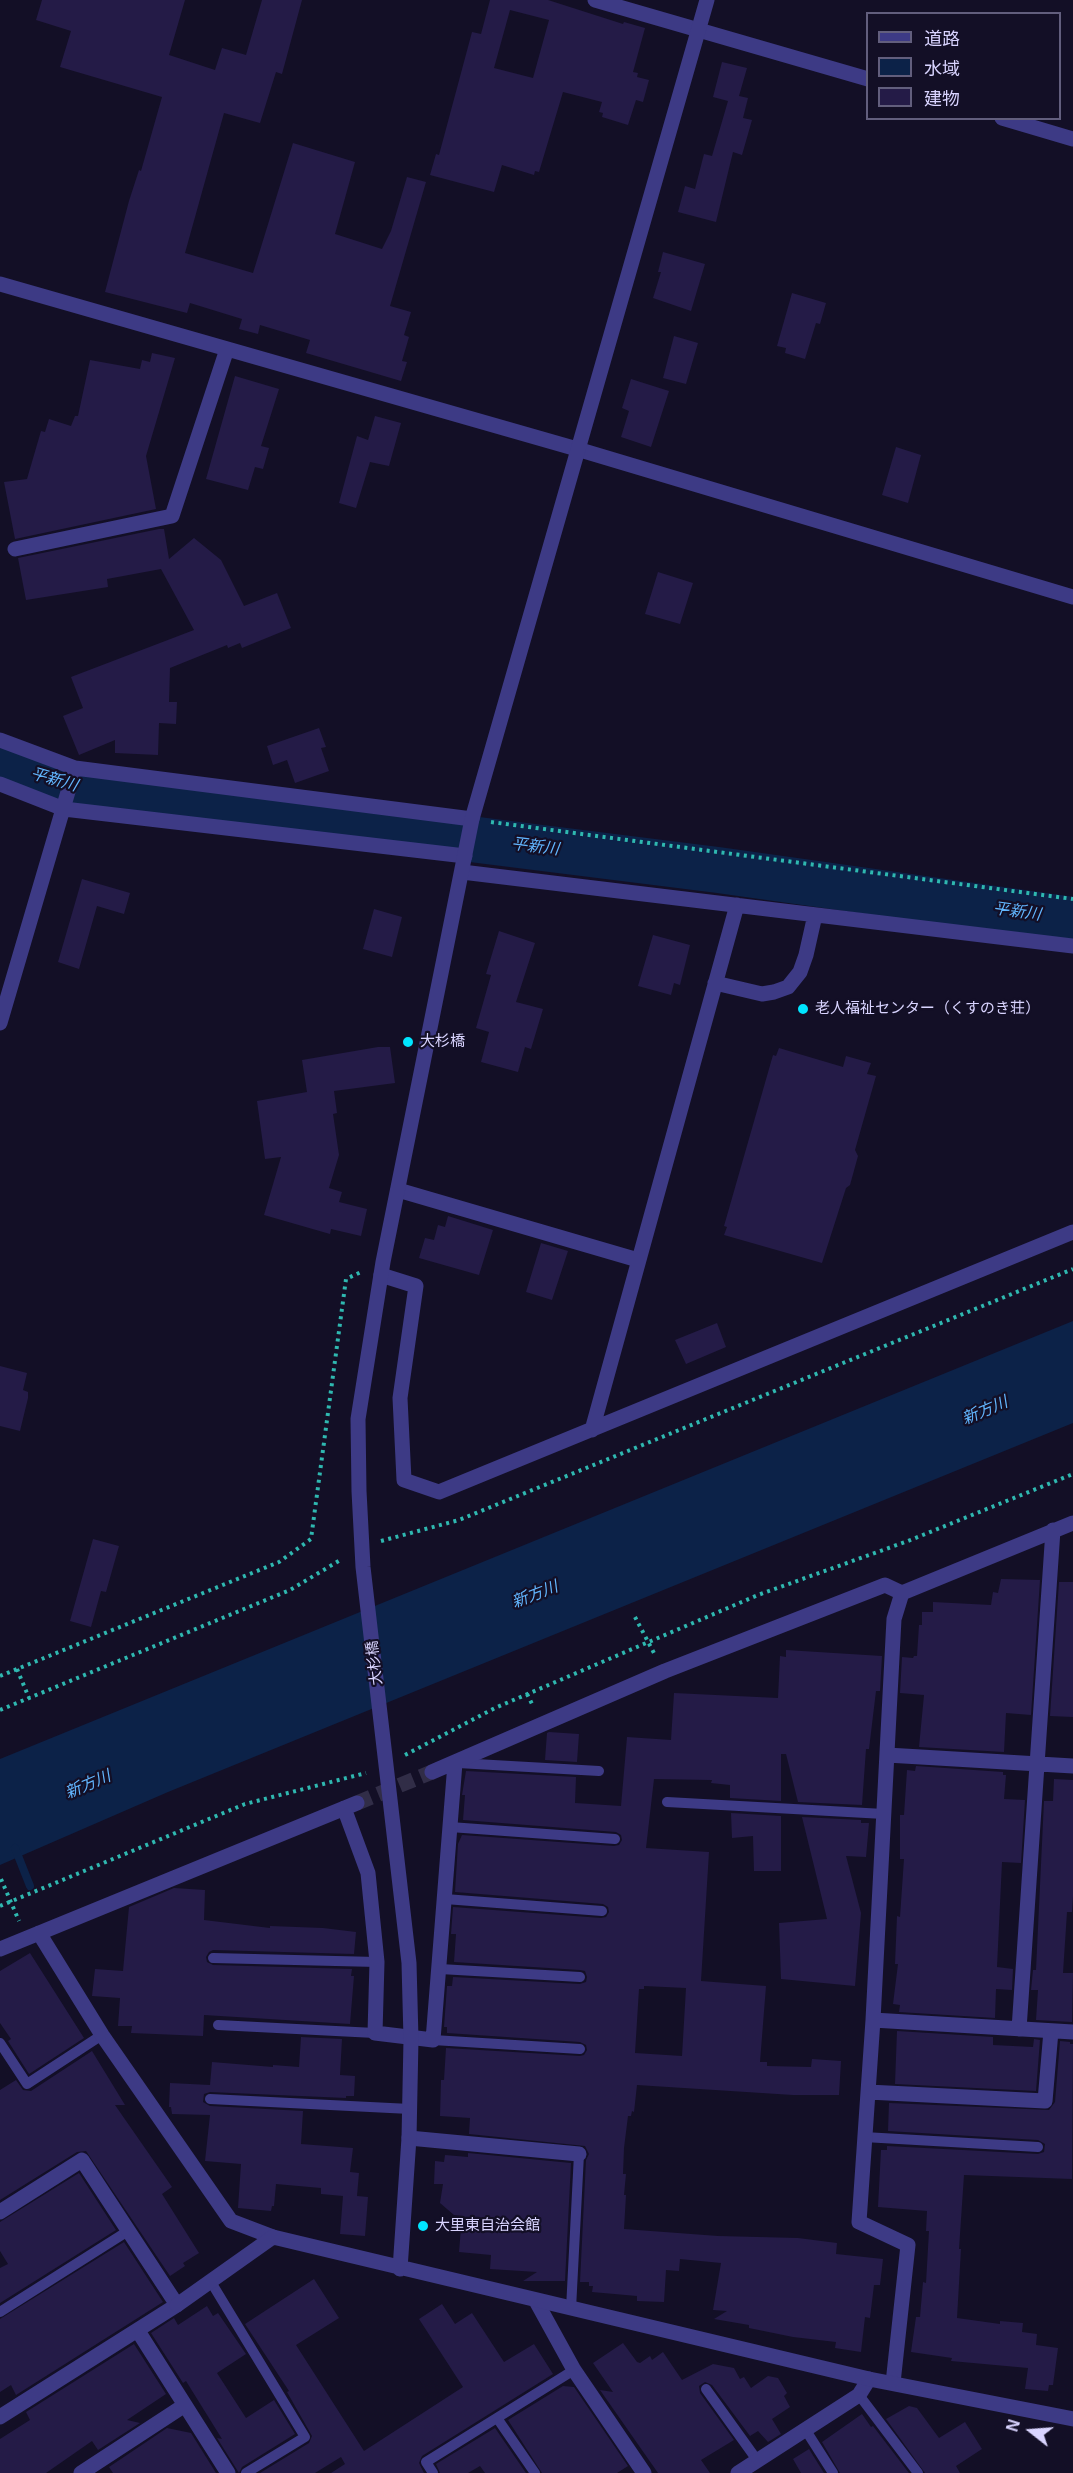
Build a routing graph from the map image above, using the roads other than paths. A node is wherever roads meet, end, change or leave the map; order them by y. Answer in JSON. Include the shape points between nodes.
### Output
{"nodes":[{"id":1,"x":595,"y":0,"type":"edge"},
{"id":2,"x":707,"y":0,"type":"edge"},
{"id":3,"x":699,"y":30,"type":"junction"},
{"id":4,"x":866,"y":79,"type":"edge"},
{"id":5,"x":1009,"y":120,"type":"edge"},
{"id":6,"x":1073,"y":139,"type":"edge"},
{"id":7,"x":0,"y":284,"type":"edge"},
{"id":8,"x":227,"y":349,"type":"junction"},
{"id":9,"x":577,"y":449,"type":"junction"},
{"id":10,"x":15,"y":549,"type":"dead end"},
{"id":11,"x":1073,"y":597,"type":"edge"},
{"id":12,"x":0,"y":740,"type":"edge"},
{"id":13,"x":75,"y":768,"type":"junction"},
{"id":14,"x":0,"y":784,"type":"edge"},
{"id":15,"x":64,"y":809,"type":"junction"},
{"id":16,"x":472,"y":819,"type":"junction"},
{"id":17,"x":465,"y":856,"type":"junction"},
{"id":18,"x":462,"y":872,"type":"junction"},
{"id":19,"x":737,"y":905,"type":"junction"},
{"id":20,"x":814,"y":915,"type":"junction"},
{"id":21,"x":1073,"y":946,"type":"edge"},
{"id":22,"x":715,"y":983,"type":"junction"},
{"id":23,"x":0,"y":1023,"type":"edge"},
{"id":24,"x":398,"y":1190,"type":"junction"},
{"id":25,"x":1073,"y":1232,"type":"edge"},
{"id":26,"x":638,"y":1260,"type":"junction"},
{"id":27,"x":382,"y":1268,"type":"junction"},
{"id":28,"x":592,"y":1430,"type":"junction"},
{"id":29,"x":1073,"y":1523,"type":"edge"},
{"id":30,"x":1053,"y":1530,"type":"junction"},
{"id":31,"x":902,"y":1593,"type":"junction"},
{"id":32,"x":887,"y":1755,"type":"junction"},
{"id":33,"x":455,"y":1763,"type":"junction"},
{"id":34,"x":1038,"y":1763,"type":"junction"},
{"id":35,"x":1073,"y":1766,"type":"edge"},
{"id":36,"x":599,"y":1771,"type":"dead end"},
{"id":37,"x":432,"y":1772,"type":"tunnel mouth"},
{"id":38,"x":667,"y":1802,"type":"dead end"},
{"id":39,"x":884,"y":1814,"type":"junction"},
{"id":40,"x":450,"y":1827,"type":"junction"},
{"id":41,"x":615,"y":1839,"type":"dead end"},
{"id":42,"x":445,"y":1899,"type":"junction"},
{"id":43,"x":602,"y":1911,"type":"dead end"},
{"id":44,"x":39,"y":1933,"type":"junction"},
{"id":45,"x":0,"y":1949,"type":"edge"},
{"id":46,"x":213,"y":1958,"type":"dead end"},
{"id":47,"x":376,"y":1962,"type":"junction"},
{"id":48,"x":440,"y":1970,"type":"junction"},
{"id":49,"x":580,"y":1977,"type":"dead end"},
{"id":50,"x":873,"y":2020,"type":"junction"},
{"id":51,"x":218,"y":2025,"type":"dead end"},
{"id":52,"x":1019,"y":2028,"type":"junction"},
{"id":53,"x":1051,"y":2031,"type":"junction"},
{"id":54,"x":1073,"y":2032,"type":"edge"},
{"id":55,"x":375,"y":2033,"type":"junction"},
{"id":56,"x":102,"y":2035,"type":"junction"},
{"id":57,"x":411,"y":2038,"type":"junction"},
{"id":58,"x":433,"y":2040,"type":"junction"},
{"id":59,"x":0,"y":2043,"type":"edge"},
{"id":60,"x":580,"y":2049,"type":"dead end"},
{"id":61,"x":868,"y":2092,"type":"junction"},
{"id":62,"x":210,"y":2099,"type":"dead end"},
{"id":63,"x":410,"y":2109,"type":"junction"},
{"id":64,"x":864,"y":2137,"type":"junction"},
{"id":65,"x":409,"y":2138,"type":"junction"},
{"id":66,"x":1038,"y":2147,"type":"dead end"},
{"id":67,"x":579,"y":2154,"type":"joint"},
{"id":68,"x":0,"y":2212,"type":"edge"},
{"id":69,"x":128,"y":2230,"type":"junction"},
{"id":70,"x":273,"y":2237,"type":"junction"},
{"id":71,"x":400,"y":2269,"type":"junction"},
{"id":72,"x":211,"y":2282,"type":"junction"},
{"id":73,"x":536,"y":2301,"type":"junction"},
{"id":74,"x":177,"y":2305,"type":"junction"},
{"id":75,"x":571,"y":2309,"type":"junction"},
{"id":76,"x":0,"y":2312,"type":"edge"},
{"id":77,"x":138,"y":2331,"type":"junction"},
{"id":78,"x":574,"y":2370,"type":"junction"},
{"id":79,"x":869,"y":2379,"type":"junction"},
{"id":80,"x":893,"y":2382,"type":"junction"},
{"id":81,"x":706,"y":2389,"type":"dead end"},
{"id":82,"x":859,"y":2395,"type":"junction"},
{"id":83,"x":185,"y":2405,"type":"junction"},
{"id":84,"x":0,"y":2417,"type":"edge"},
{"id":85,"x":497,"y":2418,"type":"junction"},
{"id":86,"x":1073,"y":2418,"type":"edge"},
{"id":87,"x":805,"y":2429,"type":"junction"},
{"id":88,"x":747,"y":2469,"type":"edge"},
{"id":89,"x":81,"y":2473,"type":"edge"},
{"id":90,"x":228,"y":2473,"type":"edge"},
{"id":91,"x":246,"y":2473,"type":"edge"},
{"id":92,"x":433,"y":2473,"type":"edge"},
{"id":93,"x":535,"y":2473,"type":"edge"},
{"id":94,"x":644,"y":2473,"type":"edge"},
{"id":95,"x":833,"y":2473,"type":"edge"},
{"id":96,"x":918,"y":2473,"type":"edge"}],
"edges":[{"from":1,"to":3,"type":"street"},
{"from":2,"to":3,"type":"street","name":"大杉橋"},
{"from":3,"to":4,"type":"street"},
{"from":3,"to":9,"type":"street","name":"大杉橋"},
{"from":5,"to":6,"type":"street"},
{"from":7,"to":8,"type":"street"},
{"from":8,"to":9,"type":"street"},
{"from":8,"to":10,"type":"street","via":[[172,516]]},
{"from":9,"to":11,"type":"street"},
{"from":9,"to":16,"type":"street","name":"大杉橋"},
{"from":12,"to":13,"type":"street"},
{"from":13,"to":15,"type":"street"},
{"from":13,"to":16,"type":"street"},
{"from":14,"to":15,"type":"street"},
{"from":15,"to":17,"type":"street"},
{"from":15,"to":23,"type":"street"},
{"from":16,"to":17,"type":"street","name":"大杉橋"},
{"from":17,"to":18,"type":"street","name":"大杉橋"},
{"from":18,"to":19,"type":"street"},
{"from":18,"to":24,"type":"street","name":"大杉橋"},
{"from":19,"to":20,"type":"street"},
{"from":19,"to":22,"type":"street"},
{"from":20,"to":21,"type":"street"},
{"from":20,"to":22,"type":"street","via":[[800,972],[788,987],[762,994]]},
{"from":22,"to":26,"type":"street"},
{"from":24,"to":26,"type":"street"},
{"from":24,"to":27,"type":"street","name":"大杉橋"},
{"from":25,"to":28,"type":"street"},
{"from":26,"to":28,"type":"street"},
{"from":27,"to":28,"type":"street","via":[[416,1286],[400,1398],[404,1480],[439,1492]]},
{"from":27,"to":57,"type":"street","name":"大杉橋","via":[[358,1419],[362,1547],[409,1963]]},
{"from":29,"to":30,"type":"street"},
{"from":30,"to":31,"type":"street"},
{"from":30,"to":34,"type":"street"},
{"from":31,"to":32,"type":"street","via":[[894,1619]]},
{"from":31,"to":33,"type":"street","via":[[885,1585],[665,1671]]},
{"from":32,"to":34,"type":"street"},
{"from":32,"to":39,"type":"street"},
{"from":33,"to":36,"type":"lane"},
{"from":33,"to":37,"type":"street"},
{"from":33,"to":40,"type":"street"},
{"from":34,"to":35,"type":"street"},
{"from":34,"to":52,"type":"street"},
{"from":38,"to":39,"type":"lane"},
{"from":39,"to":50,"type":"street"},
{"from":40,"to":41,"type":"lane"},
{"from":40,"to":42,"type":"street"},
{"from":42,"to":43,"type":"lane"},
{"from":42,"to":48,"type":"street"},
{"from":44,"to":45,"type":"street"},
{"from":44,"to":47,"type":"street","via":[[350,1806],[368,1874]]},
{"from":44,"to":56,"type":"street"},
{"from":46,"to":47,"type":"lane"},
{"from":47,"to":55,"type":"street"},
{"from":48,"to":49,"type":"lane"},
{"from":48,"to":58,"type":"street"},
{"from":50,"to":52,"type":"street"},
{"from":50,"to":61,"type":"street"},
{"from":51,"to":55,"type":"lane"},
{"from":52,"to":53,"type":"street"},
{"from":53,"to":54,"type":"street"},
{"from":53,"to":61,"type":"street","via":[[1045,2101]]},
{"from":55,"to":57,"type":"street"},
{"from":56,"to":59,"type":"lane","via":[[27,2084]]},
{"from":56,"to":70,"type":"street","via":[[231,2221]]},
{"from":57,"to":58,"type":"street"},
{"from":57,"to":63,"type":"street","name":"大杉橋"},
{"from":58,"to":60,"type":"lane"},
{"from":61,"to":64,"type":"street"},
{"from":62,"to":63,"type":"lane"},
{"from":63,"to":65,"type":"street","name":"大杉橋"},
{"from":64,"to":66,"type":"lane"},
{"from":64,"to":80,"type":"street","via":[[859,2222],[908,2245]]},
{"from":65,"to":67,"type":"street"},
{"from":65,"to":71,"type":"street","name":"大杉橋"},
{"from":67,"to":75,"type":"lane"},
{"from":68,"to":69,"type":"street","via":[[82,2160]]},
{"from":69,"to":74,"type":"street"},
{"from":69,"to":76,"type":"lane"},
{"from":70,"to":71,"type":"street"},
{"from":70,"to":72,"type":"street"},
{"from":71,"to":73,"type":"street"},
{"from":72,"to":74,"type":"street"},
{"from":72,"to":91,"type":"lane","via":[[305,2437]]},
{"from":73,"to":75,"type":"street"},
{"from":73,"to":78,"type":"street"},
{"from":74,"to":77,"type":"street"},
{"from":75,"to":79,"type":"street"},
{"from":77,"to":83,"type":"street"},
{"from":77,"to":84,"type":"street"},
{"from":78,"to":85,"type":"lane"},
{"from":78,"to":94,"type":"street"},
{"from":79,"to":80,"type":"street"},
{"from":79,"to":82,"type":"street"},
{"from":80,"to":86,"type":"street"},
{"from":81,"to":88,"type":"lane"},
{"from":82,"to":87,"type":"street"},
{"from":82,"to":96,"type":"lane"},
{"from":83,"to":89,"type":"street"},
{"from":83,"to":90,"type":"street"},
{"from":85,"to":92,"type":"lane","via":[[426,2462]]},
{"from":85,"to":93,"type":"lane"},
{"from":87,"to":88,"type":"street"},
{"from":87,"to":95,"type":"lane"}]}
